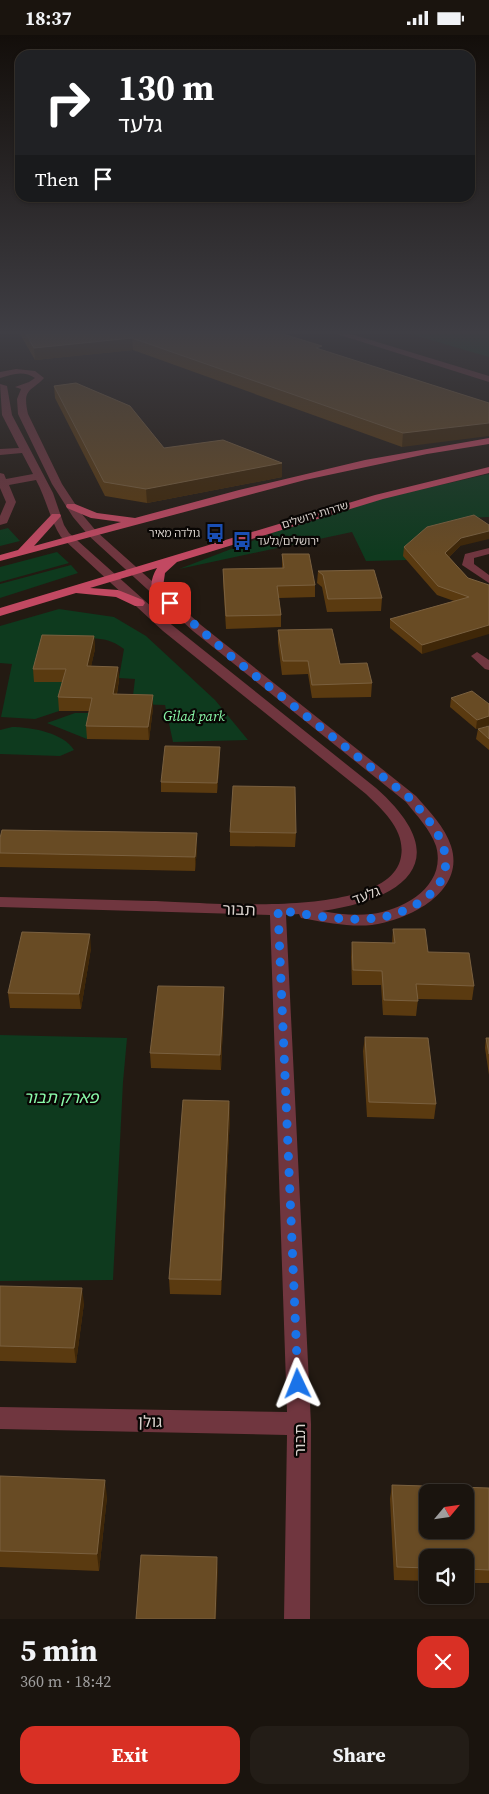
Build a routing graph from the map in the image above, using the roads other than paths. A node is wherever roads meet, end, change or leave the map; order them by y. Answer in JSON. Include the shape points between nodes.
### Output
{"nodes":[{"id":1,"x":6,"y":408,"type":"edge"},
{"id":2,"x":22,"y":408,"type":"edge"},
{"id":3,"x":489,"y":441,"type":"edge"},
{"id":4,"x":26,"y":450,"type":"junction"},
{"id":5,"x":0,"y":452,"type":"edge"},
{"id":6,"x":489,"y":470,"type":"edge"},
{"id":7,"x":39,"y":476,"type":"junction"},
{"id":8,"x":1,"y":479,"type":"edge"},
{"id":9,"x":71,"y":505,"type":"junction"},
{"id":10,"x":56,"y":516,"type":"junction"},
{"id":11,"x":140,"y":521,"type":"junction"},
{"id":12,"x":0,"y":522,"type":"edge"},
{"id":13,"x":93,"y":534,"type":"junction"},
{"id":14,"x":70,"y":540,"type":"junction"},
{"id":15,"x":489,"y":551,"type":"edge"},
{"id":16,"x":22,"y":552,"type":"junction"},
{"id":17,"x":178,"y":556,"type":"junction"},
{"id":18,"x":0,"y":558,"type":"edge"},
{"id":19,"x":133,"y":570,"type":"junction"},
{"id":20,"x":110,"y":577,"type":"junction"},
{"id":21,"x":489,"y":580,"type":"edge"},
{"id":22,"x":158,"y":592,"type":"junction"},
{"id":23,"x":60,"y":593,"type":"junction"},
{"id":24,"x":139,"y":603,"type":"junction"},
{"id":25,"x":0,"y":611,"type":"edge"},
{"id":26,"x":489,"y":653,"type":"edge"},
{"id":27,"x":489,"y":666,"type":"edge"},
{"id":28,"x":0,"y":902,"type":"edge"},
{"id":29,"x":278,"y":910,"type":"junction"},
{"id":30,"x":0,"y":1418,"type":"edge"},
{"id":31,"x":299,"y":1424,"type":"junction"},
{"id":32,"x":297,"y":1619,"type":"edge"}],
"edges":[{"from":1,"to":4,"type":"street"},
{"from":2,"to":9,"type":"street","via":[[57,484]]},
{"from":3,"to":11,"type":"main road","via":[[364,462]]},
{"from":4,"to":5,"type":"street"},
{"from":4,"to":7,"type":"street"},
{"from":6,"to":17,"type":"main road","name":"שדרות ירושלים","via":[[379,497]]},
{"from":7,"to":8,"type":"street"},
{"from":7,"to":10,"type":"street"},
{"from":8,"to":12,"type":"street","via":[[11,503]]},
{"from":9,"to":11,"type":"main road","via":[[95,516]]},
{"from":9,"to":13,"type":"street"},
{"from":10,"to":14,"type":"street"},
{"from":10,"to":16,"type":"main road"},
{"from":11,"to":13,"type":"main road"},
{"from":13,"to":14,"type":"main road"},
{"from":13,"to":19,"type":"street"},
{"from":14,"to":16,"type":"main road"},
{"from":14,"to":20,"type":"street"},
{"from":15,"to":21,"type":"street","via":[[469,556],[468,565]]},
{"from":16,"to":18,"type":"main road"},
{"from":17,"to":19,"type":"main road","name":"שדרות ירושלים"},
{"from":17,"to":22,"type":"main road","via":[[159,573],[156,580]]},
{"from":19,"to":20,"type":"main road","name":"שדרות ירושלים"},
{"from":19,"to":22,"type":"street","name":"גלעד"},
{"from":20,"to":23,"type":"main road","name":"שדרות ירושלים"},
{"from":20,"to":24,"type":"street","name":"גלעד"},
{"from":22,"to":29,"type":"street","name":"גלעד","via":[[233,658],[411,799],[439,837],[445,855],[439,884],[427,898],[406,910],[379,918],[354,920]]},
{"from":23,"to":24,"type":"main road","via":[[105,592]]},
{"from":23,"to":25,"type":"main road","name":"שדרות ירושלים"},
{"from":24,"to":29,"type":"street","name":"גלעד","via":[[373,792],[400,823],[408,838],[410,853],[404,869],[395,881],[378,891],[345,903]]},
{"from":26,"to":27,"type":"street","via":[[477,656]]},
{"from":28,"to":29,"type":"street","name":"תבור"},
{"from":29,"to":31,"type":"street","name":"תבור"},
{"from":30,"to":31,"type":"street","name":"גולן"},
{"from":31,"to":32,"type":"street","name":"תבור"}]}
